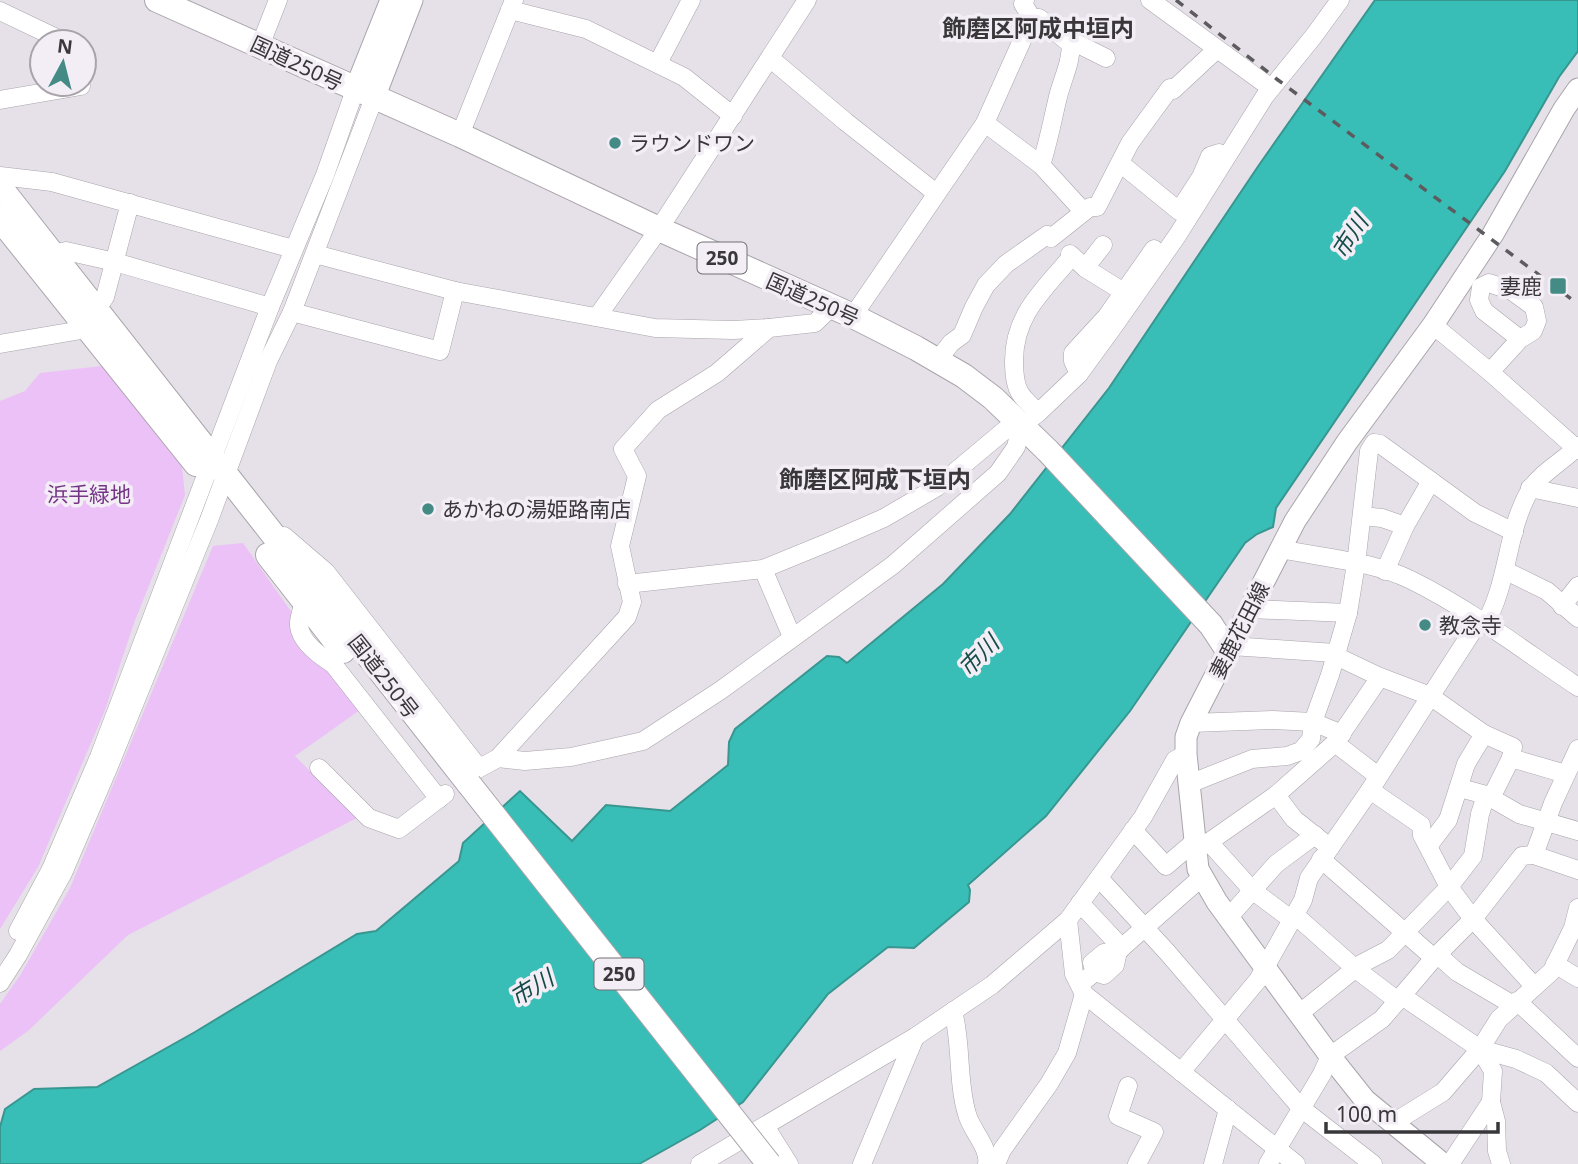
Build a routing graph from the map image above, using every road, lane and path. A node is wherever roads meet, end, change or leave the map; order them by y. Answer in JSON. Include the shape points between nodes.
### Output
{"nodes":[{"id":1,"x":157,"y":0,"type":"edge"},
{"id":2,"x":278,"y":0,"type":"edge"},
{"id":3,"x":391,"y":0,"type":"edge"},
{"id":4,"x":412,"y":0,"type":"edge"},
{"id":5,"x":691,"y":0,"type":"edge"},
{"id":6,"x":807,"y":0,"type":"edge"},
{"id":7,"x":1025,"y":0,"type":"edge"},
{"id":8,"x":1150,"y":0,"type":"edge"},
{"id":9,"x":1340,"y":0,"type":"edge"},
{"id":10,"x":512,"y":5,"type":"edge"},
{"id":11,"x":0,"y":10,"type":"edge"},
{"id":12,"x":1032,"y":19,"type":"junction"},
{"id":13,"x":37,"y":28,"type":"edge"},
{"id":14,"x":1071,"y":43,"type":"junction"},
{"id":15,"x":260,"y":46,"type":"junction"},
{"id":16,"x":1216,"y":50,"type":"junction"},
{"id":17,"x":1106,"y":58,"type":"dead end"},
{"id":18,"x":771,"y":59,"type":"junction"},
{"id":19,"x":657,"y":63,"type":"junction"},
{"id":20,"x":1271,"y":88,"type":"junction"},
{"id":21,"x":1578,"y":89,"type":"edge"},
{"id":22,"x":365,"y":94,"type":"junction"},
{"id":23,"x":28,"y":95,"type":"edge"},
{"id":24,"x":0,"y":100,"type":"edge"},
{"id":25,"x":733,"y":116,"type":"junction"},
{"id":26,"x":985,"y":122,"type":"junction"},
{"id":27,"x":460,"y":135,"type":"junction"},
{"id":28,"x":1225,"y":158,"type":"junction"},
{"id":29,"x":1120,"y":163,"type":"junction"},
{"id":30,"x":1041,"y":165,"type":"junction"},
{"id":31,"x":0,"y":176,"type":"edge"},
{"id":32,"x":0,"y":187,"type":"edge"},
{"id":33,"x":936,"y":192,"type":"junction"},
{"id":34,"x":130,"y":204,"type":"junction"},
{"id":35,"x":1083,"y":211,"type":"junction"},
{"id":36,"x":1180,"y":211,"type":"junction"},
{"id":37,"x":0,"y":219,"type":"edge"},
{"id":38,"x":659,"y":229,"type":"junction"},
{"id":39,"x":1103,"y":245,"type":"dead end"},
{"id":40,"x":293,"y":248,"type":"junction"},
{"id":41,"x":53,"y":254,"type":"junction"},
{"id":42,"x":314,"y":254,"type":"junction"},
{"id":43,"x":1076,"y":259,"type":"junction"},
{"id":44,"x":116,"y":262,"type":"junction"},
{"id":45,"x":455,"y":291,"type":"junction"},
{"id":46,"x":1122,"y":291,"type":"junction"},
{"id":47,"x":270,"y":307,"type":"junction"},
{"id":48,"x":292,"y":312,"type":"junction"},
{"id":49,"x":842,"y":312,"type":"junction"},
{"id":50,"x":597,"y":317,"type":"junction"},
{"id":51,"x":91,"y":319,"type":"junction"},
{"id":52,"x":1433,"y":325,"type":"junction"},
{"id":53,"x":769,"y":328,"type":"junction"},
{"id":54,"x":1520,"y":339,"type":"dead end"},
{"id":55,"x":0,"y":344,"type":"edge"},
{"id":56,"x":938,"y":360,"type":"junction"},
{"id":57,"x":1490,"y":372,"type":"junction"},
{"id":58,"x":1079,"y":374,"type":"junction"},
{"id":59,"x":1030,"y":419,"type":"junction"},
{"id":60,"x":1577,"y":448,"type":"edge"},
{"id":61,"x":216,"y":476,"type":"junction"},
{"id":62,"x":1431,"y":481,"type":"junction"},
{"id":63,"x":1530,"y":488,"type":"junction"},
{"id":64,"x":1578,"y":498,"type":"edge"},
{"id":65,"x":1362,"y":516,"type":"junction"},
{"id":66,"x":1405,"y":526,"type":"junction"},
{"id":67,"x":1514,"y":532,"type":"junction"},
{"id":68,"x":1280,"y":549,"type":"junction"},
{"id":69,"x":1356,"y":564,"type":"junction"},
{"id":70,"x":763,"y":569,"type":"junction"},
{"id":71,"x":1506,"y":570,"type":"junction"},
{"id":72,"x":1385,"y":571,"type":"junction"},
{"id":73,"x":627,"y":584,"type":"junction"},
{"id":74,"x":1578,"y":586,"type":"edge"},
{"id":75,"x":1562,"y":606,"type":"junction"},
{"id":76,"x":1250,"y":609,"type":"junction"},
{"id":77,"x":1348,"y":613,"type":"junction"},
{"id":78,"x":1578,"y":618,"type":"edge"},
{"id":79,"x":1482,"y":623,"type":"junction"},
{"id":80,"x":792,"y":637,"type":"junction"},
{"id":81,"x":1229,"y":649,"type":"junction"},
{"id":82,"x":1336,"y":655,"type":"junction"},
{"id":83,"x":1380,"y":677,"type":"junction"},
{"id":84,"x":1578,"y":687,"type":"edge"},
{"id":85,"x":1430,"y":696,"type":"junction"},
{"id":86,"x":1313,"y":722,"type":"junction"},
{"id":87,"x":1191,"y":723,"type":"junction"},
{"id":88,"x":1484,"y":734,"type":"junction"},
{"id":89,"x":1338,"y":739,"type":"junction"},
{"id":90,"x":1578,"y":749,"type":"edge"},
{"id":91,"x":1297,"y":751,"type":"junction"},
{"id":92,"x":1186,"y":754,"type":"junction"},
{"id":93,"x":498,"y":758,"type":"junction"},
{"id":94,"x":1511,"y":758,"type":"junction"},
{"id":95,"x":1308,"y":766,"type":"junction"},
{"id":96,"x":319,"y":768,"type":"dead end"},
{"id":97,"x":1566,"y":774,"type":"junction"},
{"id":98,"x":1374,"y":783,"type":"junction"},
{"id":99,"x":461,"y":784,"type":"junction"},
{"id":100,"x":1189,"y":784,"type":"junction"},
{"id":101,"x":1460,"y":788,"type":"junction"},
{"id":102,"x":1276,"y":795,"type":"junction"},
{"id":103,"x":1489,"y":796,"type":"junction"},
{"id":104,"x":1546,"y":820,"type":"junction"},
{"id":105,"x":1133,"y":830,"type":"junction"},
{"id":106,"x":1578,"y":831,"type":"edge"},
{"id":107,"x":1315,"y":835,"type":"junction"},
{"id":108,"x":1200,"y":844,"type":"junction"},
{"id":109,"x":1429,"y":845,"type":"junction"},
{"id":110,"x":1325,"y":853,"type":"junction"},
{"id":111,"x":64,"y":855,"type":"junction"},
{"id":112,"x":1534,"y":855,"type":"junction"},
{"id":113,"x":1578,"y":870,"type":"edge"},
{"id":114,"x":1202,"y":877,"type":"junction"},
{"id":115,"x":1099,"y":878,"type":"junction"},
{"id":116,"x":1449,"y":887,"type":"junction"},
{"id":117,"x":1252,"y":890,"type":"junction"},
{"id":118,"x":1080,"y":903,"type":"junction"},
{"id":119,"x":1578,"y":908,"type":"edge"},
{"id":120,"x":1229,"y":917,"type":"junction"},
{"id":121,"x":1293,"y":918,"type":"junction"},
{"id":122,"x":1473,"y":919,"type":"junction"},
{"id":123,"x":1068,"y":920,"type":"junction"},
{"id":124,"x":1145,"y":928,"type":"junction"},
{"id":125,"x":1404,"y":932,"type":"junction"},
{"id":126,"x":1120,"y":949,"type":"junction"},
{"id":127,"x":1436,"y":956,"type":"junction"},
{"id":128,"x":0,"y":961,"type":"edge"},
{"id":129,"x":1555,"y":964,"type":"junction"},
{"id":130,"x":1266,"y":967,"type":"junction"},
{"id":131,"x":1357,"y":970,"type":"junction"},
{"id":132,"x":1578,"y":978,"type":"edge"},
{"id":133,"x":0,"y":983,"type":"edge"},
{"id":134,"x":1534,"y":986,"type":"junction"},
{"id":135,"x":1082,"y":989,"type":"junction"},
{"id":136,"x":1400,"y":998,"type":"junction"},
{"id":137,"x":1515,"y":1003,"type":"junction"},
{"id":138,"x":953,"y":1011,"type":"junction"},
{"id":139,"x":1300,"y":1013,"type":"junction"},
{"id":140,"x":1224,"y":1019,"type":"junction"},
{"id":141,"x":915,"y":1037,"type":"junction"},
{"id":142,"x":1480,"y":1049,"type":"junction"},
{"id":143,"x":1330,"y":1056,"type":"junction"},
{"id":144,"x":1578,"y":1058,"type":"edge"},
{"id":145,"x":1181,"y":1072,"type":"junction"},
{"id":146,"x":1128,"y":1086,"type":"dead end"},
{"id":147,"x":1577,"y":1096,"type":"edge"},
{"id":148,"x":1491,"y":1102,"type":"junction"},
{"id":149,"x":1301,"y":1108,"type":"junction"},
{"id":150,"x":1228,"y":1109,"type":"junction"},
{"id":151,"x":1393,"y":1124,"type":"junction"},
{"id":152,"x":765,"y":1126,"type":"junction"},
{"id":153,"x":1276,"y":1147,"type":"junction"},
{"id":154,"x":722,"y":1159,"type":"edge"},
{"id":155,"x":1438,"y":1162,"type":"edge"},
{"id":156,"x":700,"y":1164,"type":"edge"},
{"id":157,"x":750,"y":1164,"type":"edge"},
{"id":158,"x":769,"y":1164,"type":"edge"},
{"id":159,"x":789,"y":1164,"type":"edge"},
{"id":160,"x":862,"y":1164,"type":"edge"},
{"id":161,"x":987,"y":1164,"type":"edge"},
{"id":162,"x":996,"y":1164,"type":"edge"},
{"id":163,"x":1137,"y":1164,"type":"edge"},
{"id":164,"x":1213,"y":1164,"type":"edge"},
{"id":165,"x":1268,"y":1164,"type":"edge"},
{"id":166,"x":1296,"y":1164,"type":"edge"},
{"id":167,"x":1373,"y":1164,"type":"edge"},
{"id":168,"x":1501,"y":1164,"type":"edge"}],
"edges":[{"from":1,"to":15,"type":"highway","name":"国道250号","number":"250"},
{"from":2,"to":15,"type":"street"},
{"from":3,"to":22,"type":"main road"},
{"from":4,"to":22,"type":"main road"},
{"from":5,"to":19,"type":"street"},
{"from":6,"to":18,"type":"street"},
{"from":7,"to":12,"type":"street"},
{"from":8,"to":16,"type":"street"},
{"from":9,"to":20,"type":"street"},
{"from":10,"to":19,"type":"street","via":[[586,29]]},
{"from":10,"to":27,"type":"street"},
{"from":11,"to":13,"type":"street"},
{"from":12,"to":14,"type":"street","via":[[1040,18]]},
{"from":12,"to":26,"type":"street"},
{"from":14,"to":17,"type":"street"},
{"from":14,"to":30,"type":"street","via":[[1071,61]]},
{"from":15,"to":22,"type":"highway","name":"国道250号","number":"250"},
{"from":16,"to":20,"type":"street"},
{"from":16,"to":29,"type":"street","via":[[1170,88]]},
{"from":18,"to":25,"type":"street"},
{"from":18,"to":33,"type":"street"},
{"from":19,"to":25,"type":"street","via":[[684,77]]},
{"from":20,"to":28,"type":"street"},
{"from":21,"to":52,"type":"main road","name":"妻鹿花田線"},
{"from":22,"to":27,"type":"highway","name":"国道250号","number":"250"},
{"from":22,"to":40,"type":"street"},
{"from":22,"to":42,"type":"street"},
{"from":23,"to":24,"type":"street"},
{"from":25,"to":38,"type":"street"},
{"from":26,"to":30,"type":"street"},
{"from":26,"to":33,"type":"street"},
{"from":27,"to":38,"type":"highway","name":"国道250号","number":"250"},
{"from":28,"to":36,"type":"street","via":[[1219,153],[1210,156]]},
{"from":28,"to":58,"type":"street","via":[[1177,236]]},
{"from":29,"to":35,"type":"street","via":[[1097,206]]},
{"from":29,"to":36,"type":"street"},
{"from":30,"to":35,"type":"street"},
{"from":31,"to":34,"type":"street","via":[[52,182]]},
{"from":32,"to":41,"type":"highway","name":"国道250号","number":"250"},
{"from":33,"to":49,"type":"street"},
{"from":34,"to":40,"type":"street"},
{"from":34,"to":44,"type":"street"},
{"from":35,"to":56,"type":"street","via":[[1051,239],[1047,235],[1006,264],[986,285],[962,335]]},
{"from":36,"to":46,"type":"street"},
{"from":37,"to":51,"type":"highway","name":"国道250号","number":"250"},
{"from":38,"to":49,"type":"highway","name":"国道250号","number":"250"},
{"from":38,"to":50,"type":"street"},
{"from":39,"to":43,"type":"street"},
{"from":40,"to":47,"type":"street"},
{"from":41,"to":44,"type":"street","via":[[66,251]]},
{"from":41,"to":51,"type":"highway","name":"国道250号","number":"250"},
{"from":42,"to":45,"type":"street"},
{"from":42,"to":48,"type":"street"},
{"from":43,"to":46,"type":"street"},
{"from":43,"to":59,"type":"street","via":[[1037,297],[1014,341],[1018,391]]},
{"from":44,"to":47,"type":"street"},
{"from":44,"to":51,"type":"street","via":[[106,297]]},
{"from":45,"to":48,"type":"street","via":[[440,351]]},
{"from":45,"to":50,"type":"street"},
{"from":46,"to":58,"type":"street","via":[[1107,316],[1073,353]]},
{"from":47,"to":61,"type":"street"},
{"from":48,"to":61,"type":"street"},
{"from":49,"to":53,"type":"street","via":[[815,323]]},
{"from":49,"to":56,"type":"highway","name":"国道250号","number":"250"},
{"from":50,"to":53,"type":"street","via":[[656,328]]},
{"from":51,"to":55,"type":"street"},
{"from":51,"to":61,"type":"highway","name":"国道250号","number":"250"},
{"from":52,"to":57,"type":"street"},
{"from":52,"to":68,"type":"main road","name":"妻鹿花田線","via":[[1347,442]]},
{"from":53,"to":73,"type":"street","via":[[717,373],[658,410],[623,449],[637,476],[620,546]]},
{"from":54,"to":57,"type":"street"},
{"from":56,"to":59,"type":"highway","name":"国道250号","number":"250"},
{"from":57,"to":60,"type":"street"},
{"from":58,"to":59,"type":"street"},
{"from":59,"to":70,"type":"street","via":[[1005,430],[937,486],[884,518]]},
{"from":59,"to":80,"type":"street","via":[[998,473],[893,565]]},
{"from":59,"to":81,"type":"highway","name":"国道250号","number":"250","via":[[1048,451]]},
{"from":60,"to":63,"type":"street"},
{"from":61,"to":99,"type":"highway","name":"国道250号","number":"250","via":[[304,603]]},
{"from":61,"to":99,"type":"highway","name":"国道250号","number":"250","via":[[266,526]]},
{"from":61,"to":111,"type":"street"},
{"from":62,"to":65,"type":"street","via":[[1374,443],[1369,451]]},
{"from":62,"to":66,"type":"street"},
{"from":62,"to":67,"type":"street","via":[[1475,513]]},
{"from":63,"to":64,"type":"street"},
{"from":63,"to":67,"type":"street"},
{"from":65,"to":66,"type":"street"},
{"from":65,"to":69,"type":"street"},
{"from":66,"to":72,"type":"street"},
{"from":67,"to":71,"type":"street"},
{"from":68,"to":69,"type":"street"},
{"from":68,"to":76,"type":"main road","name":"妻鹿花田線"},
{"from":69,"to":72,"type":"street"},
{"from":69,"to":77,"type":"street"},
{"from":70,"to":73,"type":"street"},
{"from":70,"to":80,"type":"street"},
{"from":71,"to":75,"type":"street","via":[[1547,591]]},
{"from":71,"to":79,"type":"street","via":[[1494,609]]},
{"from":72,"to":79,"type":"street","via":[[1410,580]]},
{"from":73,"to":93,"type":"street","via":[[632,602],[627,617]]},
{"from":74,"to":75,"type":"street"},
{"from":75,"to":78,"type":"street"},
{"from":76,"to":77,"type":"street"},
{"from":76,"to":81,"type":"main road","name":"妻鹿花田線"},
{"from":77,"to":82,"type":"street"},
{"from":79,"to":84,"type":"street"},
{"from":79,"to":85,"type":"street"},
{"from":80,"to":93,"type":"street","via":[[643,741],[571,758]]},
{"from":81,"to":82,"type":"street"},
{"from":81,"to":87,"type":"main road","name":"妻鹿花田線"},
{"from":82,"to":83,"type":"street"},
{"from":82,"to":86,"type":"street"},
{"from":83,"to":85,"type":"street"},
{"from":83,"to":89,"type":"street"},
{"from":85,"to":88,"type":"street"},
{"from":85,"to":98,"type":"street"},
{"from":86,"to":87,"type":"street"},
{"from":86,"to":89,"type":"street"},
{"from":86,"to":91,"type":"street","via":[[1311,739]]},
{"from":87,"to":92,"type":"main road","name":"妻鹿花田線"},
{"from":88,"to":94,"type":"street","via":[[1513,747]]},
{"from":88,"to":101,"type":"street","via":[[1466,764]]},
{"from":89,"to":95,"type":"street"},
{"from":89,"to":98,"type":"street"},
{"from":90,"to":97,"type":"street"},
{"from":91,"to":95,"type":"street"},
{"from":91,"to":100,"type":"street","via":[[1252,759]]},
{"from":92,"to":100,"type":"main road","name":"妻鹿花田線"},
{"from":92,"to":105,"type":"street","via":[[1175,760]]},
{"from":93,"to":99,"type":"street"},
{"from":94,"to":97,"type":"street"},
{"from":94,"to":103,"type":"street"},
{"from":95,"to":102,"type":"street"},
{"from":96,"to":99,"type":"street","via":[[369,818],[399,829]]},
{"from":97,"to":104,"type":"street"},
{"from":98,"to":109,"type":"street","via":[[1421,825]]},
{"from":98,"to":110,"type":"street"},
{"from":99,"to":157,"type":"highway","name":"国道250号","number":"250"},
{"from":99,"to":158,"type":"highway","name":"国道250号","number":"250","bridge":true},
{"from":100,"to":108,"type":"main road","name":"妻鹿花田線"},
{"from":101,"to":103,"type":"street"},
{"from":101,"to":109,"type":"street","via":[[1448,820]]},
{"from":102,"to":107,"type":"street","via":[[1294,819]]},
{"from":102,"to":108,"type":"street"},
{"from":103,"to":104,"type":"street","via":[[1520,814]]},
{"from":103,"to":116,"type":"street","via":[[1480,814],[1473,856]]},
{"from":104,"to":106,"type":"street"},
{"from":104,"to":112,"type":"street"},
{"from":105,"to":108,"type":"street","via":[[1166,866]]},
{"from":105,"to":115,"type":"street"},
{"from":107,"to":110,"type":"street"},
{"from":107,"to":117,"type":"street","via":[[1276,864]]},
{"from":108,"to":114,"type":"main road","name":"妻鹿花田線","via":[[1198,869]]},
{"from":108,"to":117,"type":"street"},
{"from":109,"to":116,"type":"street"},
{"from":110,"to":121,"type":"street"},
{"from":110,"to":125,"type":"street"},
{"from":111,"to":128,"type":"street"},
{"from":111,"to":133,"type":"street","via":[[18,955]]},
{"from":112,"to":113,"type":"street"},
{"from":112,"to":122,"type":"street","via":[[1522,856]]},
{"from":114,"to":120,"type":"main road","name":"妻鹿花田線"},
{"from":114,"to":124,"type":"street"},
{"from":115,"to":118,"type":"street"},
{"from":115,"to":124,"type":"street"},
{"from":116,"to":122,"type":"street"},
{"from":116,"to":125,"type":"street"},
{"from":117,"to":120,"type":"street"},
{"from":117,"to":121,"type":"street"},
{"from":118,"to":123,"type":"street"},
{"from":118,"to":126,"type":"street"},
{"from":119,"to":129,"type":"street"},
{"from":120,"to":130,"type":"main road","name":"妻鹿花田線"},
{"from":121,"to":130,"type":"street"},
{"from":121,"to":131,"type":"street"},
{"from":122,"to":127,"type":"street"},
{"from":122,"to":134,"type":"street"},
{"from":123,"to":135,"type":"street","via":[[1074,974]]},
{"from":123,"to":138,"type":"street","via":[[992,985]]},
{"from":124,"to":126,"type":"street"},
{"from":124,"to":140,"type":"street"},
{"from":125,"to":127,"type":"street"},
{"from":125,"to":131,"type":"street","via":[[1388,950]]},
{"from":126,"to":135,"type":"street","via":[[1115,965],[1104,975],[1095,972]]},
{"from":127,"to":136,"type":"street"},
{"from":127,"to":137,"type":"street"},
{"from":129,"to":132,"type":"street"},
{"from":129,"to":134,"type":"street"},
{"from":130,"to":139,"type":"main road","name":"妻鹿花田線"},
{"from":130,"to":140,"type":"street"},
{"from":131,"to":136,"type":"street"},
{"from":131,"to":139,"type":"street"},
{"from":134,"to":137,"type":"street"},
{"from":135,"to":145,"type":"street"},
{"from":135,"to":162,"type":"street","via":[[1067,1053]]},
{"from":136,"to":142,"type":"street"},
{"from":136,"to":143,"type":"street","via":[[1382,1018]]},
{"from":137,"to":142,"type":"street"},
{"from":137,"to":144,"type":"street"},
{"from":138,"to":141,"type":"street"},
{"from":138,"to":161,"type":"street","via":[[963,1099],[988,1156]]},
{"from":139,"to":143,"type":"main road","name":"妻鹿花田線"},
{"from":140,"to":145,"type":"street"},
{"from":140,"to":149,"type":"street"},
{"from":141,"to":152,"type":"street"},
{"from":141,"to":160,"type":"street"},
{"from":142,"to":147,"type":"street","via":[[1546,1073]]},
{"from":142,"to":148,"type":"street","via":[[1493,1071]]},
{"from":142,"to":151,"type":"street","via":[[1443,1092]]},
{"from":143,"to":149,"type":"street"},
{"from":143,"to":151,"type":"main road","name":"妻鹿花田線","via":[[1365,1100]]},
{"from":145,"to":150,"type":"street"},
{"from":146,"to":163,"type":"street","via":[[1118,1116],[1154,1132]]},
{"from":148,"to":155,"type":"street"},
{"from":148,"to":168,"type":"street"},
{"from":149,"to":153,"type":"street"},
{"from":149,"to":167,"type":"street"},
{"from":150,"to":153,"type":"street"},
{"from":150,"to":164,"type":"street"},
{"from":151,"to":155,"type":"main road","name":"妻鹿花田線"},
{"from":152,"to":154,"type":"street"},
{"from":152,"to":159,"type":"street"},
{"from":153,"to":165,"type":"street"},
{"from":153,"to":166,"type":"street"},
{"from":154,"to":156,"type":"street"}]}
